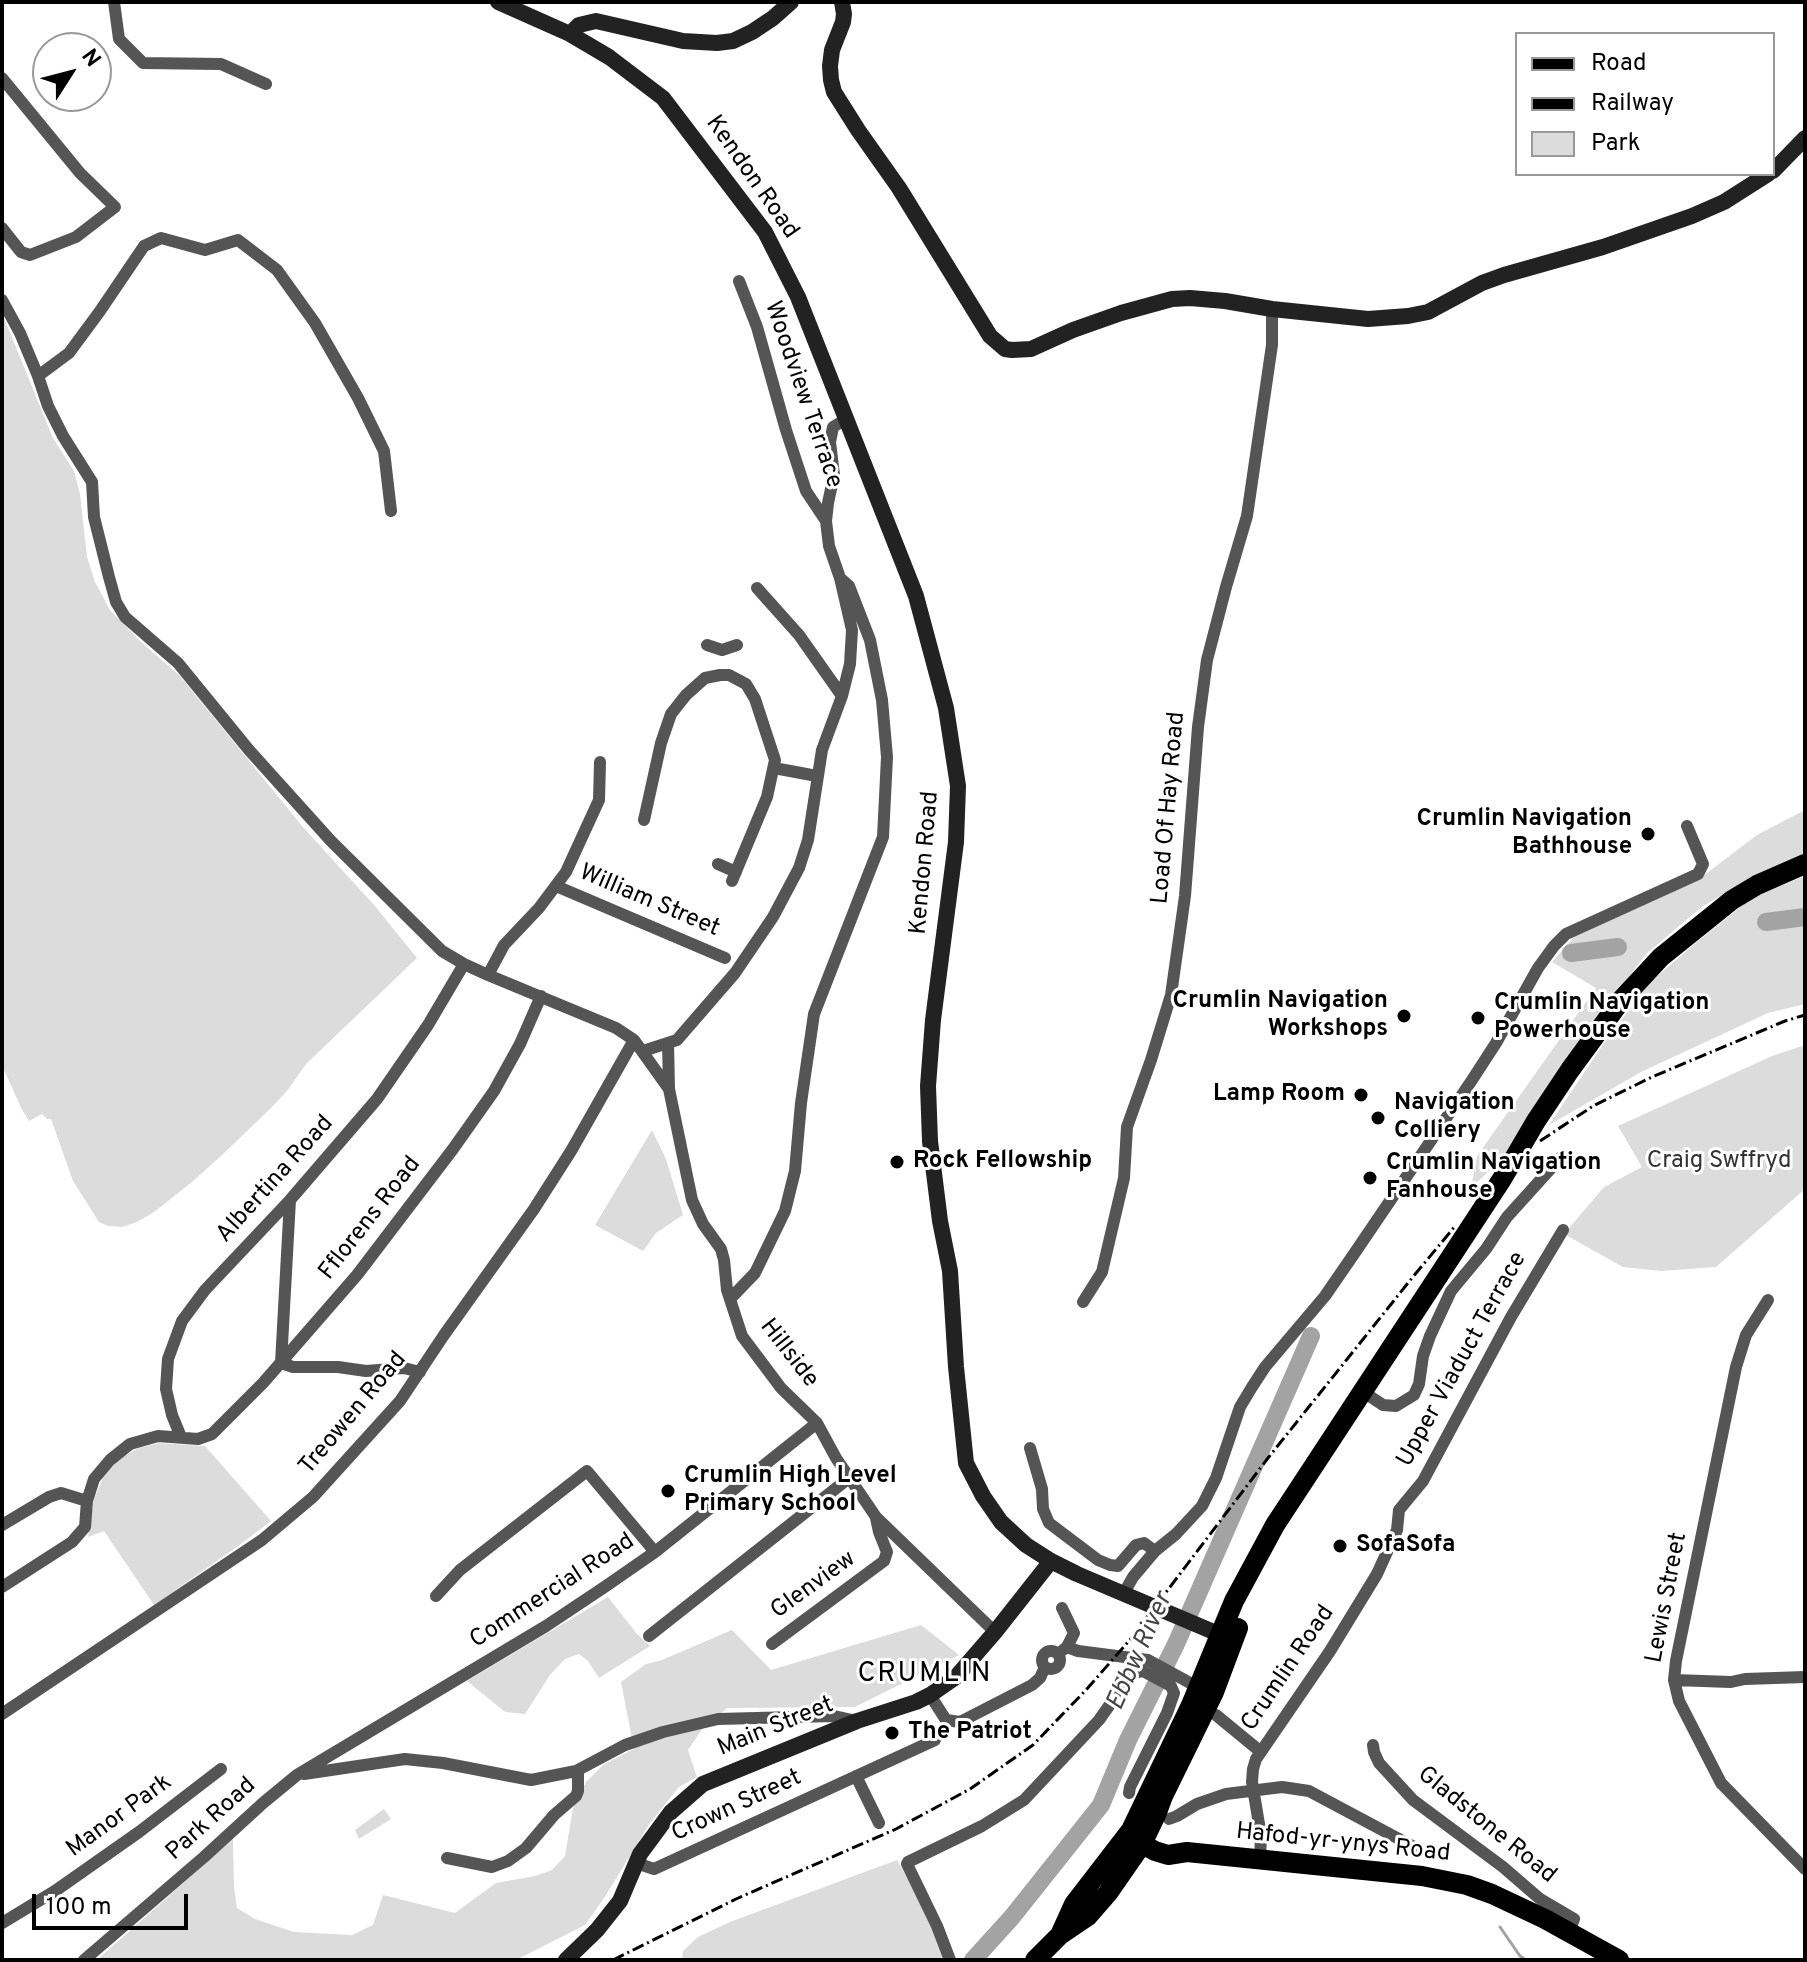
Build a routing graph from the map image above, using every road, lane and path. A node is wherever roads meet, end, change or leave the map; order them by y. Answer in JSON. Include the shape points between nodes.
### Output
{"nodes":[{"id":1,"x":114,"y":2,"type":"edge"},
{"id":2,"x":498,"y":2,"type":"edge"},
{"id":3,"x":791,"y":2,"type":"edge"},
{"id":4,"x":842,"y":2,"type":"edge"},
{"id":5,"x":570,"y":34,"type":"junction"},
{"id":6,"x":2,"y":78,"type":"edge"},
{"id":7,"x":266,"y":84,"type":"dead end"},
{"id":8,"x":1805,"y":138,"type":"edge"},
{"id":9,"x":1775,"y":168,"type":"edge"},
{"id":10,"x":1765,"y":176,"type":"edge"},
{"id":11,"x":2,"y":228,"type":"edge"},
{"id":12,"x":739,"y":281,"type":"dead end"},
{"id":13,"x":2,"y":300,"type":"edge"},
{"id":14,"x":1272,"y":309,"type":"junction"},
{"id":15,"x":38,"y":376,"type":"junction"},
{"id":16,"x":846,"y":419,"type":"junction"},
{"id":17,"x":391,"y":511,"type":"dead end"},
{"id":18,"x":826,"y":521,"type":"junction"},
{"id":19,"x":840,"y":578,"type":"junction"},
{"id":20,"x":757,"y":588,"type":"dead end"},
{"id":21,"x":707,"y":645,"type":"dead end"},
{"id":22,"x":737,"y":645,"type":"dead end"},
{"id":23,"x":722,"y":650,"type":"junction"},
{"id":24,"x":720,"y":675,"type":"junction"},
{"id":25,"x":842,"y":696,"type":"junction"},
{"id":26,"x":600,"y":762,"type":"dead end"},
{"id":27,"x":774,"y":768,"type":"junction"},
{"id":28,"x":817,"y":776,"type":"junction"},
{"id":29,"x":644,"y":820,"type":"dead end"},
{"id":30,"x":1687,"y":826,"type":"dead end"},
{"id":31,"x":718,"y":864,"type":"dead end"},
{"id":32,"x":1805,"y":864,"type":"edge"},
{"id":33,"x":556,"y":886,"type":"junction"},
{"id":34,"x":725,"y":958,"type":"dead end"},
{"id":35,"x":464,"y":964,"type":"junction"},
{"id":36,"x":488,"y":975,"type":"junction"},
{"id":37,"x":541,"y":996,"type":"junction"},
{"id":38,"x":668,"y":1043,"type":"junction"},
{"id":39,"x":638,"y":1046,"type":"junction"},
{"id":40,"x":669,"y":1089,"type":"junction"},
{"id":41,"x":1563,"y":1155,"type":"dead end"},
{"id":42,"x":290,"y":1200,"type":"junction"},
{"id":43,"x":1563,"y":1230,"type":"dead end"},
{"id":44,"x":730,"y":1299,"type":"junction"},
{"id":45,"x":1768,"y":1300,"type":"dead end"},
{"id":46,"x":1083,"y":1302,"type":"dead end"},
{"id":47,"x":281,"y":1363,"type":"junction"},
{"id":48,"x":420,"y":1372,"type":"junction"},
{"id":49,"x":1362,"y":1391,"type":"junction"},
{"id":50,"x":817,"y":1423,"type":"junction"},
{"id":51,"x":181,"y":1437,"type":"junction"},
{"id":52,"x":1030,"y":1448,"type":"dead end"},
{"id":53,"x":849,"y":1478,"type":"junction"},
{"id":54,"x":87,"y":1501,"type":"junction"},
{"id":55,"x":1399,"y":1510,"type":"joint"},
{"id":56,"x":876,"y":1517,"type":"junction"},
{"id":57,"x":2,"y":1525,"type":"edge"},
{"id":58,"x":1155,"y":1551,"type":"junction"},
{"id":59,"x":655,"y":1552,"type":"junction"},
{"id":60,"x":1051,"y":1561,"type":"junction"},
{"id":61,"x":2,"y":1587,"type":"edge"},
{"id":62,"x":1124,"y":1593,"type":"junction"},
{"id":63,"x":436,"y":1596,"type":"dead end"},
{"id":64,"x":1062,"y":1608,"type":"dead end"},
{"id":65,"x":995,"y":1632,"type":"junction"},
{"id":66,"x":649,"y":1636,"type":"dead end"},
{"id":67,"x":1227,"y":1638,"type":"junction"},
{"id":68,"x":772,"y":1644,"type":"dead end"},
{"id":69,"x":1062,"y":1650,"type":"junction"},
{"id":70,"x":1805,"y":1677,"type":"edge"},
{"id":71,"x":1174,"y":1680,"type":"junction"},
{"id":72,"x":1674,"y":1680,"type":"junction"},
{"id":73,"x":1192,"y":1684,"type":"dead end"},
{"id":74,"x":930,"y":1695,"type":"junction"},
{"id":75,"x":2,"y":1714,"type":"edge"},
{"id":76,"x":1216,"y":1715,"type":"dead end"},
{"id":77,"x":857,"y":1721,"type":"junction"},
{"id":78,"x":935,"y":1740,"type":"dead end"},
{"id":79,"x":1373,"y":1745,"type":"dead end"},
{"id":80,"x":1261,"y":1752,"type":"junction"},
{"id":81,"x":221,"y":1769,"type":"dead end"},
{"id":82,"x":578,"y":1770,"type":"junction"},
{"id":83,"x":297,"y":1775,"type":"junction"},
{"id":84,"x":856,"y":1776,"type":"junction"},
{"id":85,"x":1253,"y":1789,"type":"junction"},
{"id":86,"x":1129,"y":1793,"type":"dead end"},
{"id":87,"x":1169,"y":1819,"type":"dead end"},
{"id":88,"x":879,"y":1823,"type":"dead end"},
{"id":89,"x":1141,"y":1835,"type":"junction"},
{"id":90,"x":1414,"y":1847,"type":"dead end"},
{"id":91,"x":1178,"y":1853,"type":"junction"},
{"id":92,"x":447,"y":1858,"type":"dead end"},
{"id":93,"x":1260,"y":1861,"type":"junction"},
{"id":94,"x":636,"y":1863,"type":"junction"},
{"id":95,"x":1805,"y":1869,"type":"edge"},
{"id":96,"x":1120,"y":1877,"type":"junction"},
{"id":97,"x":2,"y":1923,"type":"edge"},
{"id":98,"x":1569,"y":1932,"type":"junction"},
{"id":99,"x":1060,"y":1935,"type":"junction"},
{"id":100,"x":84,"y":1960,"type":"edge"},
{"id":101,"x":566,"y":1960,"type":"edge"},
{"id":102,"x":950,"y":1960,"type":"edge"},
{"id":103,"x":1035,"y":1960,"type":"edge"},
{"id":104,"x":1619,"y":1960,"type":"edge"}],
"edges":[{"from":1,"to":7,"type":"street","via":[[119,39],[143,63],[221,64]]},
{"from":2,"to":5,"type":"street","name":"Kendon Road"},
{"from":3,"to":5,"type":"street","via":[[733,41],[683,41],[596,21],[579,25]]},
{"from":4,"to":14,"type":"street","via":[[843,22],[830,66],[834,92],[990,336],[1005,349],[1031,349],[1172,299]]},
{"from":5,"to":16,"type":"street","name":"Kendon Road","via":[[663,98],[765,232],[798,297]]},
{"from":6,"to":11,"type":"street","via":[[115,207],[76,237],[30,255],[21,252]]},
{"from":8,"to":9,"type":"street"},
{"from":10,"to":14,"type":"street","via":[[1724,202],[1659,230],[1504,275],[1428,312],[1368,319]]},
{"from":12,"to":18,"type":"street","name":"Woodview Terrace","via":[[806,491]]},
{"from":13,"to":15,"type":"street"},
{"from":14,"to":46,"type":"street","name":"Load Of Hay Road","via":[[1272,345],[1247,516],[1205,673],[1171,995],[1127,1127],[1124,1178],[1102,1272]]},
{"from":15,"to":17,"type":"street","via":[[69,353],[144,246],[161,238],[205,250],[238,240],[277,270],[358,398],[384,451]]},
{"from":15,"to":35,"type":"street","via":[[63,436],[92,482],[94,517],[116,602],[125,617],[178,663],[331,841],[433,943]]},
{"from":16,"to":18,"type":"street","via":[[833,427],[830,442],[834,475]]},
{"from":16,"to":60,"type":"street","name":"Kendon Road","via":[[916,596],[946,708],[958,786],[928,1086],[966,1463],[1001,1522]]},
{"from":18,"to":19,"type":"street"},
{"from":19,"to":25,"type":"street","via":[[852,630]]},
{"from":19,"to":44,"type":"street","via":[[849,586],[870,640],[882,700],[887,757],[883,837],[814,1014],[795,1171],[785,1211],[755,1273]]},
{"from":20,"to":25,"type":"street"},
{"from":21,"to":23,"type":"street"},
{"from":22,"to":23,"type":"street"},
{"from":23,"to":24,"type":"street"},
{"from":24,"to":27,"type":"street","via":[[746,684],[755,699]]},
{"from":24,"to":29,"type":"street","via":[[705,678],[671,714]]},
{"from":25,"to":28,"type":"street"},
{"from":26,"to":33,"type":"street","via":[[599,800]]},
{"from":27,"to":28,"type":"street"},
{"from":27,"to":31,"type":"street","via":[[734,876]]},
{"from":28,"to":38,"type":"street","via":[[808,840],[773,917],[711,1003]]},
{"from":30,"to":58,"type":"street","via":[[1703,864],[1698,874],[1566,934],[1554,946],[1472,1080],[1356,1251],[1258,1377],[1240,1407],[1202,1506]]},
{"from":32,"to":49,"type":"main road","via":[[1757,885],[1713,913],[1622,999],[1536,1121]]},
{"from":33,"to":34,"type":"street","name":"William Street"},
{"from":33,"to":36,"type":"street","via":[[504,945]]},
{"from":35,"to":36,"type":"street"},
{"from":35,"to":42,"type":"street","name":"Albertina Road","via":[[377,1099]]},
{"from":36,"to":37,"type":"street"},
{"from":37,"to":39,"type":"street","via":[[616,1028]]},
{"from":37,"to":47,"type":"street","name":"Fflorens Road","via":[[494,1091],[461,1138],[357,1275]]},
{"from":38,"to":39,"type":"street"},
{"from":38,"to":40,"type":"street"},
{"from":39,"to":40,"type":"street","name":"Hillside"},
{"from":39,"to":48,"type":"street","name":"Treowen Road"},
{"from":40,"to":44,"type":"street","name":"Hillside","via":[[692,1200],[721,1249]]},
{"from":41,"to":49,"type":"street","via":[[1451,1291],[1430,1336],[1414,1395],[1396,1406],[1383,1405]]},
{"from":42,"to":47,"type":"street"},
{"from":42,"to":51,"type":"street","name":"Albertina Road","via":[[182,1321],[168,1359],[166,1389]]},
{"from":43,"to":55,"type":"street","name":"Upper Viaduct Terrace","via":[[1423,1481]]},
{"from":44,"to":50,"type":"street","name":"Hillside","via":[[742,1336],[781,1388]]},
{"from":45,"to":72,"type":"street","name":"Lewis Street","via":[[1746,1335],[1736,1367]]},
{"from":47,"to":48,"type":"street"},
{"from":47,"to":51,"type":"street","name":"Fflorens Road","via":[[212,1434]]},
{"from":48,"to":75,"type":"street","name":"Treowen Road","via":[[313,1497],[262,1540]]},
{"from":49,"to":67,"type":"main road","via":[[1256,1559],[1234,1601]]},
{"from":50,"to":53,"type":"street","name":"Hillside"},
{"from":50,"to":59,"type":"street","name":"Commercial Road"},
{"from":51,"to":54,"type":"street","via":[[158,1436],[130,1444],[94,1479]]},
{"from":52,"to":58,"type":"street","via":[[1049,1523],[1110,1565],[1118,1566],[1136,1545],[1144,1543]]},
{"from":53,"to":56,"type":"street","name":"Hillside"},
{"from":53,"to":66,"type":"street"},
{"from":54,"to":57,"type":"street","via":[[61,1493]]},
{"from":54,"to":61,"type":"street","via":[[85,1527],[72,1542]]},
{"from":55,"to":80,"type":"street","name":"Crumlin Road","via":[[1397,1530],[1377,1574]]},
{"from":56,"to":65,"type":"street","name":"Hillside"},
{"from":56,"to":68,"type":"street","name":"Glenview","via":[[887,1552],[884,1561]]},
{"from":58,"to":62,"type":"street"},
{"from":59,"to":63,"type":"street","via":[[587,1471],[460,1570]]},
{"from":59,"to":83,"type":"street","name":"Commercial Road","via":[[546,1626]]},
{"from":60,"to":62,"type":"street","name":"Kendon Road"},
{"from":60,"to":65,"type":"street","name":"Main Street"},
{"from":62,"to":67,"type":"street","name":"Kendon Road"},
{"from":64,"to":69,"type":"street","via":[[1074,1633]]},
{"from":65,"to":74,"type":"street","name":"Main Street","via":[[956,1677]]},
{"from":67,"to":89,"type":"main road","via":[[1178,1733]]},
{"from":69,"to":71,"type":"street","via":[[1148,1660]]},
{"from":69,"to":74,"type":"street","via":[[1043,1655],[1045,1667],[1032,1685],[960,1722],[946,1720]]},
{"from":70,"to":72,"type":"street"},
{"from":71,"to":73,"type":"street"},
{"from":71,"to":86,"type":"street","via":[[1171,1704]]},
{"from":71,"to":102,"type":"street","via":[[1139,1671],[1122,1679],[1099,1720],[1024,1800],[908,1862]]},
{"from":72,"to":95,"type":"street","name":"Lewis Street","via":[[1679,1701],[1721,1783]]},
{"from":74,"to":77,"type":"street","name":"Main Street"},
{"from":76,"to":80,"type":"street"},
{"from":77,"to":82,"type":"street","via":[[834,1716],[718,1719],[625,1745]]},
{"from":77,"to":94,"type":"street","name":"Main Street","via":[[703,1784],[671,1812]]},
{"from":78,"to":84,"type":"street","name":"Crown Street"},
{"from":79,"to":98,"type":"street","name":"Gladstone Road","via":[[1379,1763],[1413,1800],[1540,1899],[1574,1919]]},
{"from":80,"to":85,"type":"street","name":"Crumlin Road","via":[[1254,1764]]},
{"from":81,"to":97,"type":"street","name":"Manor Park","via":[[139,1832]]},
{"from":82,"to":83,"type":"street","via":[[531,1780],[405,1759]]},
{"from":82,"to":92,"type":"street","via":[[576,1796],[508,1861],[492,1867]]},
{"from":83,"to":100,"type":"street","name":"Park Road"},
{"from":84,"to":88,"type":"street"},
{"from":84,"to":94,"type":"street","name":"Crown Street","via":[[654,1869]]},
{"from":85,"to":87,"type":"street","via":[[1216,1797]]},
{"from":85,"to":90,"type":"street","via":[[1309,1791]]},
{"from":85,"to":93,"type":"street","name":"Crumlin Road"},
{"from":89,"to":91,"type":"main road","name":"Hafod-yr-ynys Road","via":[[1155,1851]]},
{"from":89,"to":96,"type":"main road"},
{"from":89,"to":99,"type":"main road","via":[[1074,1904]]},
{"from":91,"to":93,"type":"main road","name":"Hafod-yr-ynys Road"},
{"from":91,"to":96,"type":"main road","via":[[1153,1859]]},
{"from":93,"to":98,"type":"main road","name":"Hafod-yr-ynys Road","via":[[1444,1879],[1492,1894]]},
{"from":94,"to":101,"type":"street","name":"Main Street","via":[[620,1901]]},
{"from":96,"to":99,"type":"main road","via":[[1088,1916]]},
{"from":98,"to":104,"type":"main road","name":"Hafod-yr-ynys Road"},
{"from":99,"to":103,"type":"main road"}]}
